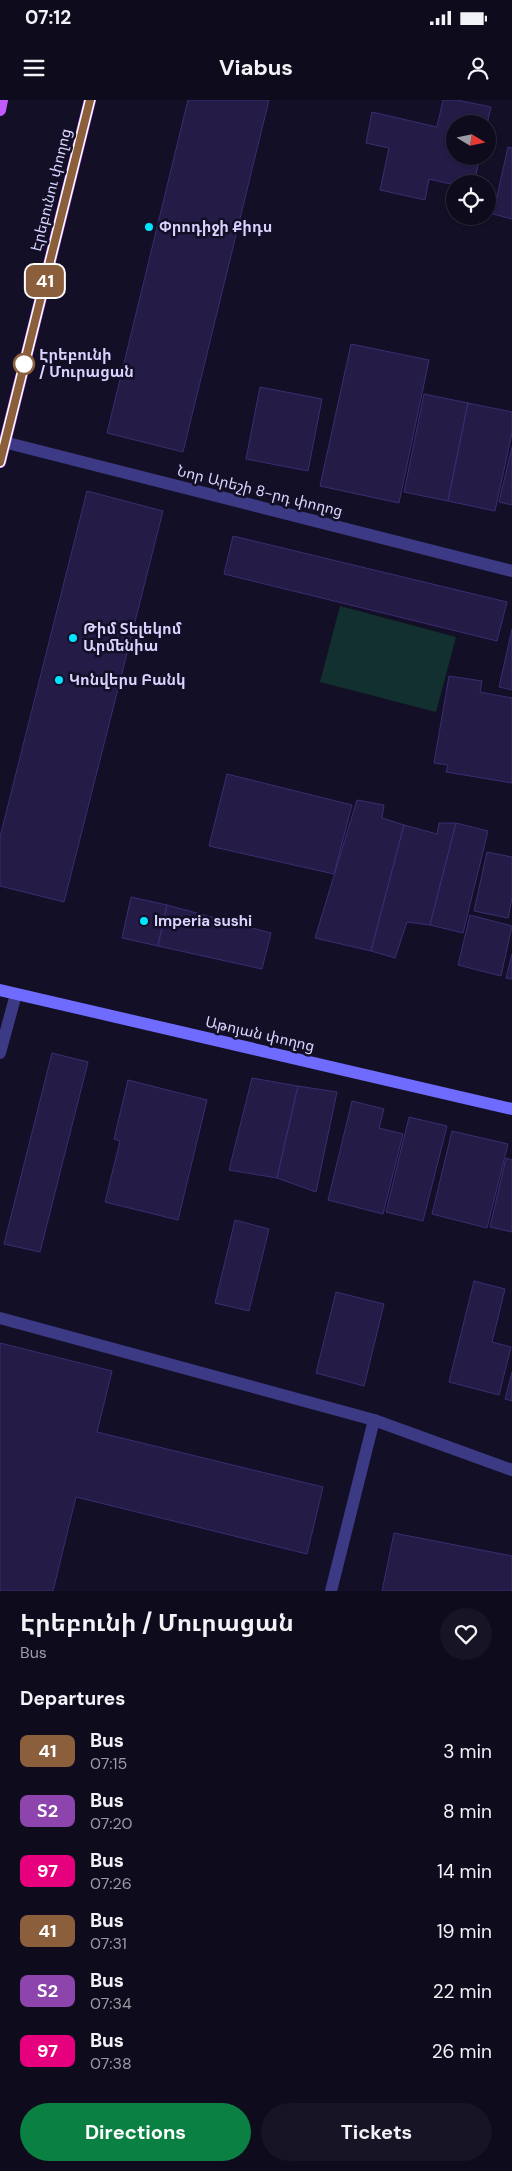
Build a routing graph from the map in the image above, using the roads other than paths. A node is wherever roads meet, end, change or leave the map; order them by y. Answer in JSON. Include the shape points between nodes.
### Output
{"nodes":[{"id":1,"x":2,"y":100,"type":"edge"},
{"id":2,"x":90,"y":100,"type":"edge"},
{"id":3,"x":0,"y":110,"type":"edge"},
{"id":4,"x":2,"y":441,"type":"edge"},
{"id":5,"x":0,"y":462,"type":"edge"},
{"id":6,"x":512,"y":571,"type":"edge"},
{"id":7,"x":0,"y":990,"type":"edge"},
{"id":8,"x":16,"y":994,"type":"junction"},
{"id":9,"x":0,"y":1053,"type":"edge"},
{"id":10,"x":512,"y":1109,"type":"edge"},
{"id":11,"x":0,"y":1318,"type":"edge"},
{"id":12,"x":374,"y":1420,"type":"junction"},
{"id":13,"x":512,"y":1470,"type":"edge"},
{"id":14,"x":331,"y":1591,"type":"edge"}],
"edges":[{"from":1,"to":3,"type":"main road"},
{"from":2,"to":4,"type":"main road","name":"Էրեբունու փողոց"},
{"from":4,"to":5,"type":"main road","name":"Էրեբունու փողոց"},
{"from":4,"to":6,"type":"street","name":"Նոր Արեշի 8-րդ փողոց"},
{"from":7,"to":8,"type":"main road","name":"Աթոյան փողոց"},
{"from":8,"to":9,"type":"street"},
{"from":8,"to":10,"type":"main road","name":"Աթոյան փողոց"},
{"from":11,"to":12,"type":"street"},
{"from":12,"to":13,"type":"street"},
{"from":12,"to":14,"type":"street"}]}
